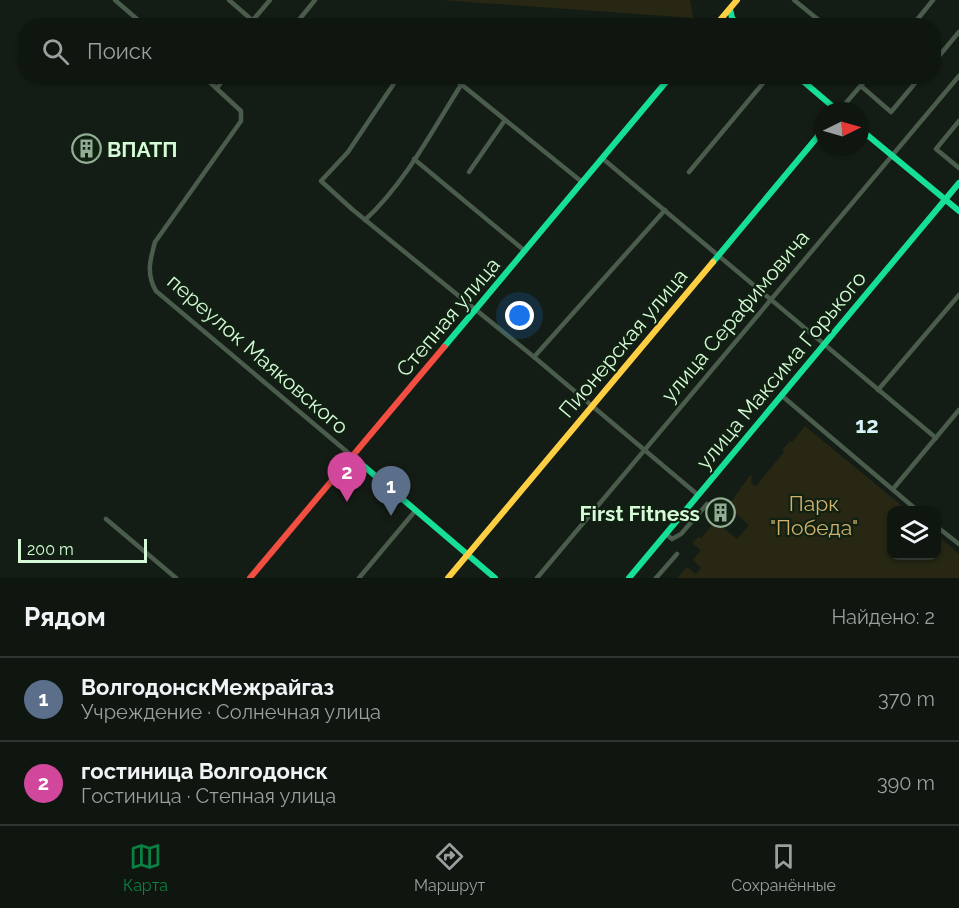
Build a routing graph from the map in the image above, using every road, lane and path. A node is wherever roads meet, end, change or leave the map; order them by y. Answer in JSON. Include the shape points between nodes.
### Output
{"nodes":[{"id":1,"x":115,"y":0,"type":"edge"},
{"id":2,"x":229,"y":0,"type":"edge"},
{"id":3,"x":270,"y":0,"type":"edge"},
{"id":4,"x":315,"y":0,"type":"edge"},
{"id":5,"x":728,"y":0,"type":"edge"},
{"id":6,"x":736,"y":0,"type":"edge"},
{"id":7,"x":794,"y":0,"type":"edge"},
{"id":8,"x":933,"y":0,"type":"edge"},
{"id":9,"x":730,"y":9,"type":"junction"},
{"id":10,"x":136,"y":18,"type":"edge"},
{"id":11,"x":251,"y":18,"type":"edge"},
{"id":12,"x":255,"y":18,"type":"edge"},
{"id":13,"x":300,"y":18,"type":"edge"},
{"id":14,"x":722,"y":18,"type":"edge"},
{"id":15,"x":732,"y":18,"type":"edge"},
{"id":16,"x":816,"y":18,"type":"edge"},
{"id":17,"x":918,"y":18,"type":"edge"},
{"id":18,"x":959,"y":32,"type":"edge"},
{"id":19,"x":941,"y":53,"type":"edge"},
{"id":20,"x":959,"y":76,"type":"edge"},
{"id":21,"x":212,"y":84,"type":"edge"},
{"id":22,"x":220,"y":84,"type":"edge"},
{"id":23,"x":394,"y":84,"type":"edge"},
{"id":24,"x":664,"y":84,"type":"edge"},
{"id":25,"x":762,"y":84,"type":"edge"},
{"id":26,"x":807,"y":84,"type":"edge"},
{"id":27,"x":914,"y":84,"type":"edge"},
{"id":28,"x":461,"y":85,"type":"joint"},
{"id":29,"x":861,"y":86,"type":"joint"},
{"id":30,"x":217,"y":88,"type":"junction"},
{"id":31,"x":828,"y":102,"type":"edge"},
{"id":32,"x":847,"y":102,"type":"edge"},
{"id":33,"x":505,"y":120,"type":"junction"},
{"id":34,"x":959,"y":121,"type":"edge"},
{"id":35,"x":869,"y":136,"type":"edge"},
{"id":36,"x":815,"y":140,"type":"edge"},
{"id":37,"x":893,"y":155,"type":"junction"},
{"id":38,"x":602,"y":158,"type":"junction"},
{"id":39,"x":414,"y":159,"type":"junction"},
{"id":40,"x":959,"y":168,"type":"edge"},
{"id":41,"x":469,"y":172,"type":"dead end"},
{"id":42,"x":689,"y":172,"type":"dead end"},
{"id":43,"x":582,"y":182,"type":"junction"},
{"id":44,"x":959,"y":183,"type":"edge"},
{"id":45,"x":945,"y":199,"type":"junction"},
{"id":46,"x":665,"y":210,"type":"junction"},
{"id":47,"x":959,"y":211,"type":"edge"},
{"id":48,"x":365,"y":220,"type":"junction"},
{"id":49,"x":525,"y":251,"type":"junction"},
{"id":50,"x":717,"y":256,"type":"junction"},
{"id":51,"x":959,"y":295,"type":"edge"},
{"id":52,"x":771,"y":300,"type":"junction"},
{"id":53,"x":476,"y":310,"type":"junction"},
{"id":54,"x":824,"y":345,"type":"junction"},
{"id":55,"x":534,"y":357,"type":"junction"},
{"id":56,"x":878,"y":390,"type":"junction"},
{"id":57,"x":781,"y":395,"type":"junction"},
{"id":58,"x":592,"y":406,"type":"junction"},
{"id":59,"x":959,"y":410,"type":"edge"},
{"id":60,"x":936,"y":438,"type":"junction"},
{"id":61,"x":644,"y":450,"type":"junction"},
{"id":62,"x":352,"y":456,"type":"junction"},
{"id":63,"x":893,"y":489,"type":"junction"},
{"id":64,"x":698,"y":495,"type":"junction"},
{"id":65,"x":707,"y":504,"type":"dead end"},
{"id":66,"x":913,"y":506,"type":"edge"},
{"id":67,"x":416,"y":510,"type":"junction"},
{"id":68,"x":106,"y":519,"type":"dead end"},
{"id":69,"x":941,"y":530,"type":"edge"},
{"id":70,"x":666,"y":534,"type":"junction"},
{"id":71,"x":959,"y":544,"type":"edge"},
{"id":72,"x":677,"y":554,"type":"dead end"},
{"id":73,"x":468,"y":555,"type":"junction"},
{"id":74,"x":176,"y":578,"type":"edge"},
{"id":75,"x":250,"y":578,"type":"edge"},
{"id":76,"x":359,"y":578,"type":"edge"},
{"id":77,"x":448,"y":578,"type":"edge"},
{"id":78,"x":495,"y":578,"type":"edge"},
{"id":79,"x":537,"y":578,"type":"edge"},
{"id":80,"x":629,"y":578,"type":"edge"},
{"id":81,"x":656,"y":578,"type":"edge"}],
"edges":[{"from":1,"to":10,"type":"street"},
{"from":2,"to":11,"type":"street"},
{"from":3,"to":12,"type":"street"},
{"from":4,"to":13,"type":"street"},
{"from":5,"to":9,"type":"street"},
{"from":6,"to":9,"type":"street"},
{"from":7,"to":16,"type":"street"},
{"from":8,"to":17,"type":"street"},
{"from":9,"to":14,"type":"street"},
{"from":9,"to":15,"type":"street"},
{"from":18,"to":19,"type":"street"},
{"from":20,"to":37,"type":"street","name":"улица Серафимовича"},
{"from":21,"to":30,"type":"street","name":"переулок Маяковского"},
{"from":22,"to":30,"type":"street"},
{"from":23,"to":48,"type":"street","via":[[348,152],[321,181]]},
{"from":24,"to":38,"type":"street","name":"Степная улица"},
{"from":25,"to":42,"type":"street"},
{"from":26,"to":31,"type":"street"},
{"from":27,"to":29,"type":"street","via":[[891,112]]},
{"from":28,"to":33,"type":"street"},
{"from":28,"to":39,"type":"street"},
{"from":29,"to":32,"type":"street"},
{"from":30,"to":62,"type":"street","name":"переулок Маяковского","via":[[241,111],[242,121],[155,242],[149,266],[152,284]]},
{"from":33,"to":41,"type":"street"},
{"from":33,"to":43,"type":"street"},
{"from":34,"to":40,"type":"street","via":[[936,149]]},
{"from":35,"to":37,"type":"street"},
{"from":36,"to":50,"type":"street","name":"Пионерская улица"},
{"from":37,"to":45,"type":"street"},
{"from":37,"to":52,"type":"street","name":"улица Серафимовича"},
{"from":38,"to":43,"type":"street","name":"Степная улица"},
{"from":38,"to":46,"type":"street"},
{"from":39,"to":48,"type":"street"},
{"from":39,"to":49,"type":"street"},
{"from":43,"to":49,"type":"street","name":"Степная улица"},
{"from":44,"to":45,"type":"street","name":"улица Максима Горького"},
{"from":45,"to":47,"type":"street"},
{"from":45,"to":54,"type":"street","name":"улица Максима Горького"},
{"from":46,"to":50,"type":"street"},
{"from":46,"to":55,"type":"street"},
{"from":48,"to":53,"type":"street"},
{"from":49,"to":53,"type":"street","name":"Степная улица"},
{"from":50,"to":52,"type":"street"},
{"from":50,"to":58,"type":"street","name":"Пионерская улица"},
{"from":51,"to":56,"type":"street"},
{"from":52,"to":54,"type":"street"},
{"from":52,"to":61,"type":"street","name":"улица Серафимовича"},
{"from":53,"to":55,"type":"street"},
{"from":53,"to":62,"type":"street","name":"Степная улица"},
{"from":54,"to":56,"type":"street"},
{"from":54,"to":57,"type":"street","name":"улица Максима Горького"},
{"from":55,"to":58,"type":"street"},
{"from":56,"to":60,"type":"street"},
{"from":57,"to":63,"type":"street"},
{"from":57,"to":64,"type":"street","name":"улица Максима Горького"},
{"from":58,"to":61,"type":"street"},
{"from":58,"to":73,"type":"street","name":"Пионерская улица"},
{"from":59,"to":60,"type":"street"},
{"from":60,"to":63,"type":"street"},
{"from":61,"to":64,"type":"street"},
{"from":61,"to":79,"type":"street","name":"улица Серафимовича"},
{"from":62,"to":67,"type":"street","name":"переулок Маяковского"},
{"from":62,"to":75,"type":"street","name":"Степная улица"},
{"from":63,"to":66,"type":"street"},
{"from":64,"to":70,"type":"street","name":"улица Максима Горького"},
{"from":65,"to":70,"type":"street","via":[[681,534],[672,538]]},
{"from":67,"to":73,"type":"street","name":"переулок Маяковского"},
{"from":67,"to":76,"type":"street"},
{"from":68,"to":74,"type":"street"},
{"from":69,"to":71,"type":"street"},
{"from":70,"to":80,"type":"street","name":"улица Максима Горького"},
{"from":72,"to":81,"type":"street"},
{"from":73,"to":77,"type":"street","name":"Пионерская улица"},
{"from":73,"to":78,"type":"street","name":"переулок Маяковского"}]}
